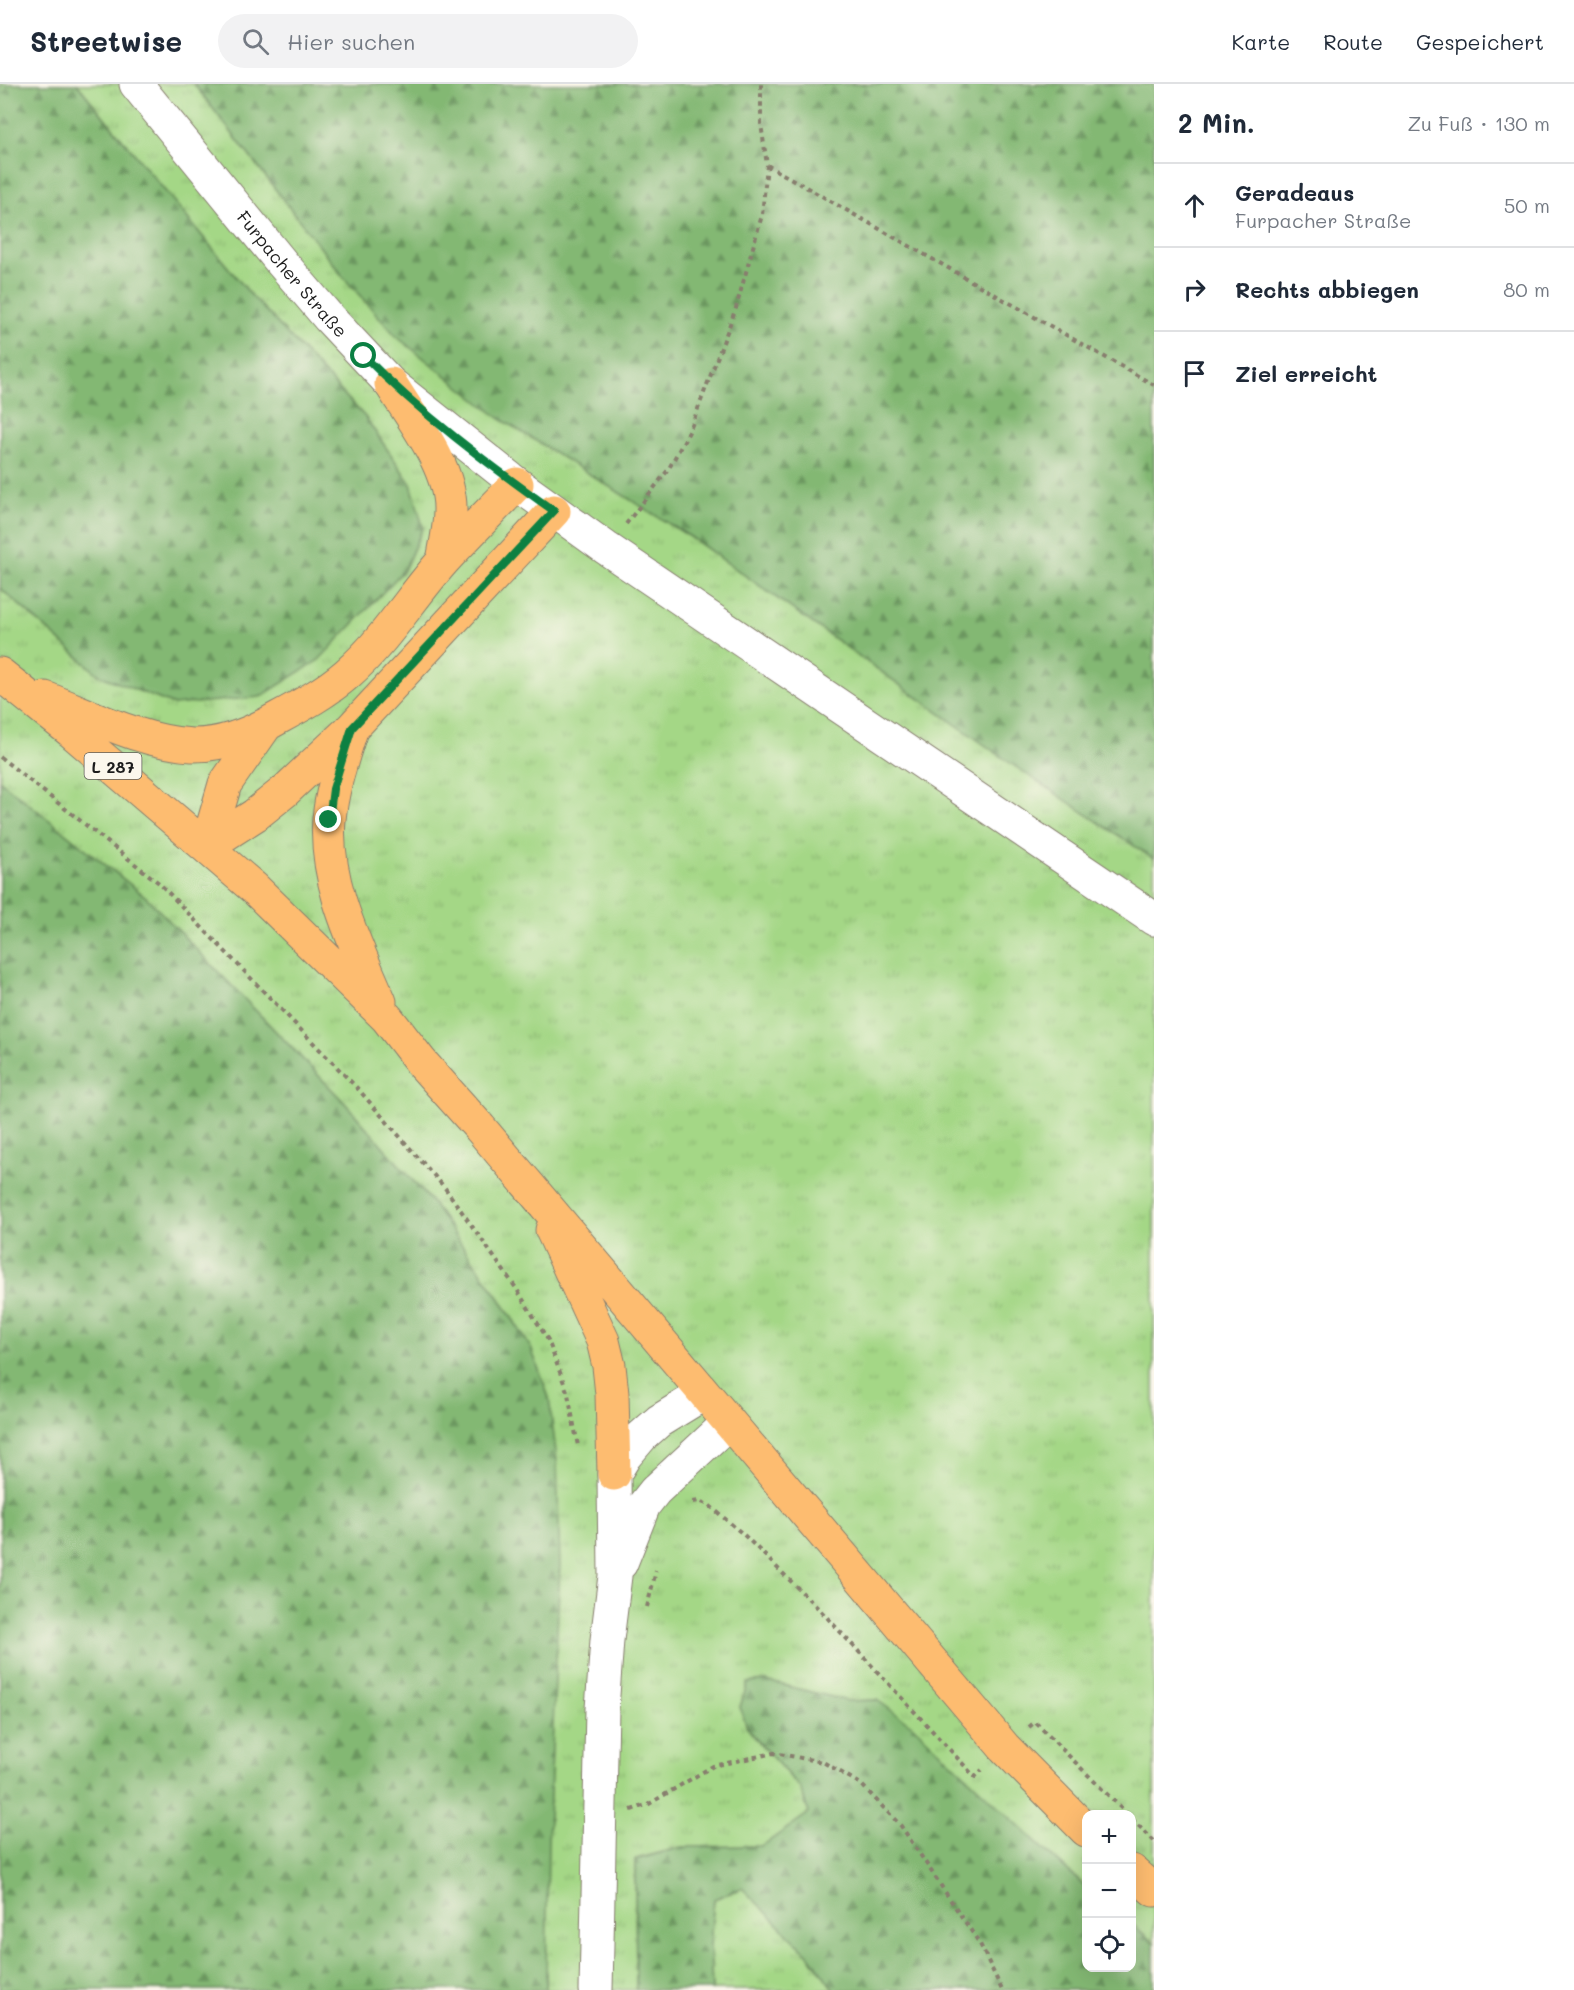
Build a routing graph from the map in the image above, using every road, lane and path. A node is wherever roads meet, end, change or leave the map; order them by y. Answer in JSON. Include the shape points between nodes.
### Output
{"nodes":[{"id":1,"x":136,"y":84,"type":"edge"},
{"id":2,"x":761,"y":84,"type":"edge"},
{"id":3,"x":767,"y":165,"type":"junction"},
{"id":4,"x":391,"y":384,"type":"junction"},
{"id":5,"x":1154,"y":385,"type":"edge"},
{"id":6,"x":517,"y":484,"type":"junction"},
{"id":7,"x":554,"y":511,"type":"junction"},
{"id":8,"x":606,"y":548,"type":"junction"},
{"id":9,"x":443,"y":561,"type":"junction"},
{"id":10,"x":9,"y":681,"type":"edge"},
{"id":11,"x":266,"y":725,"type":"junction"},
{"id":12,"x":352,"y":728,"type":"junction"},
{"id":13,"x":0,"y":757,"type":"edge"},
{"id":14,"x":207,"y":846,"type":"junction"},
{"id":15,"x":1154,"y":919,"type":"edge"},
{"id":16,"x":387,"y":1018,"type":"junction"},
{"id":17,"x":537,"y":1196,"type":"junction"},
{"id":18,"x":703,"y":1394,"type":"junction"},
{"id":19,"x":728,"y":1423,"type":"junction"},
{"id":20,"x":614,"y":1474,"type":"junction"},
{"id":21,"x":615,"y":1576,"type":"junction"},
{"id":22,"x":600,"y":1814,"type":"junction"},
{"id":23,"x":1136,"y":1824,"type":"edge"},
{"id":24,"x":1082,"y":1826,"type":"edge"},
{"id":25,"x":1154,"y":1841,"type":"edge"},
{"id":26,"x":1136,"y":1875,"type":"edge"},
{"id":27,"x":1154,"y":1890,"type":"edge"},
{"id":28,"x":596,"y":1990,"type":"edge"},
{"id":29,"x":1002,"y":1990,"type":"edge"}],
"edges":[{"from":1,"to":4,"type":"street","name":"Furpacher Straße","via":[[288,271]]},
{"from":2,"to":3,"type":"path"},
{"from":3,"to":5,"type":"path"},
{"from":3,"to":8,"type":"path","via":[[762,215],[736,308],[690,430],[668,470]]},
{"from":4,"to":6,"type":"street","name":"Furpacher Straße"},
{"from":4,"to":9,"type":"main road","via":[[444,477],[450,510]]},
{"from":6,"to":7,"type":"street","name":"Furpacher Straße"},
{"from":6,"to":9,"type":"main road"},
{"from":7,"to":8,"type":"street","name":"Furpacher Straße"},
{"from":7,"to":12,"type":"main road"},
{"from":8,"to":15,"type":"street","name":"Furpacher Straße"},
{"from":9,"to":11,"type":"main road","via":[[387,632],[347,674]]},
{"from":10,"to":11,"type":"main road","via":[[135,733],[193,745],[240,737]]},
{"from":10,"to":14,"type":"main road","number":"L 287"},
{"from":11,"to":14,"type":"main road","via":[[225,784]]},
{"from":12,"to":14,"type":"main road","via":[[285,791]]},
{"from":12,"to":16,"type":"main road","via":[[333,789],[330,853],[345,917]]},
{"from":13,"to":20,"type":"path","via":[[159,883],[358,1089],[446,1188],[548,1340],[568,1394],[580,1455]]},
{"from":14,"to":16,"type":"main road","number":"L 287"},
{"from":16,"to":17,"type":"main road","number":"L 287"},
{"from":17,"to":18,"type":"main road","number":"L 287"},
{"from":17,"to":20,"type":"main road","via":[[603,1341],[612,1394]]},
{"from":18,"to":19,"type":"main road","number":"L 287"},
{"from":18,"to":20,"type":"street","via":[[642,1436]]},
{"from":19,"to":21,"type":"street","via":[[644,1505]]},
{"from":19,"to":24,"type":"main road","number":"L 287","via":[[1004,1747]]},
{"from":20,"to":21,"type":"street"},
{"from":21,"to":22,"type":"street","via":[[602,1709]]},
{"from":22,"to":28,"type":"street"},
{"from":22,"to":29,"type":"path","via":[[649,1804],[714,1766],[774,1753],[823,1762],[861,1784],[902,1826],[980,1944]]},
{"from":23,"to":25,"type":"path"},
{"from":26,"to":27,"type":"main road"}]}
